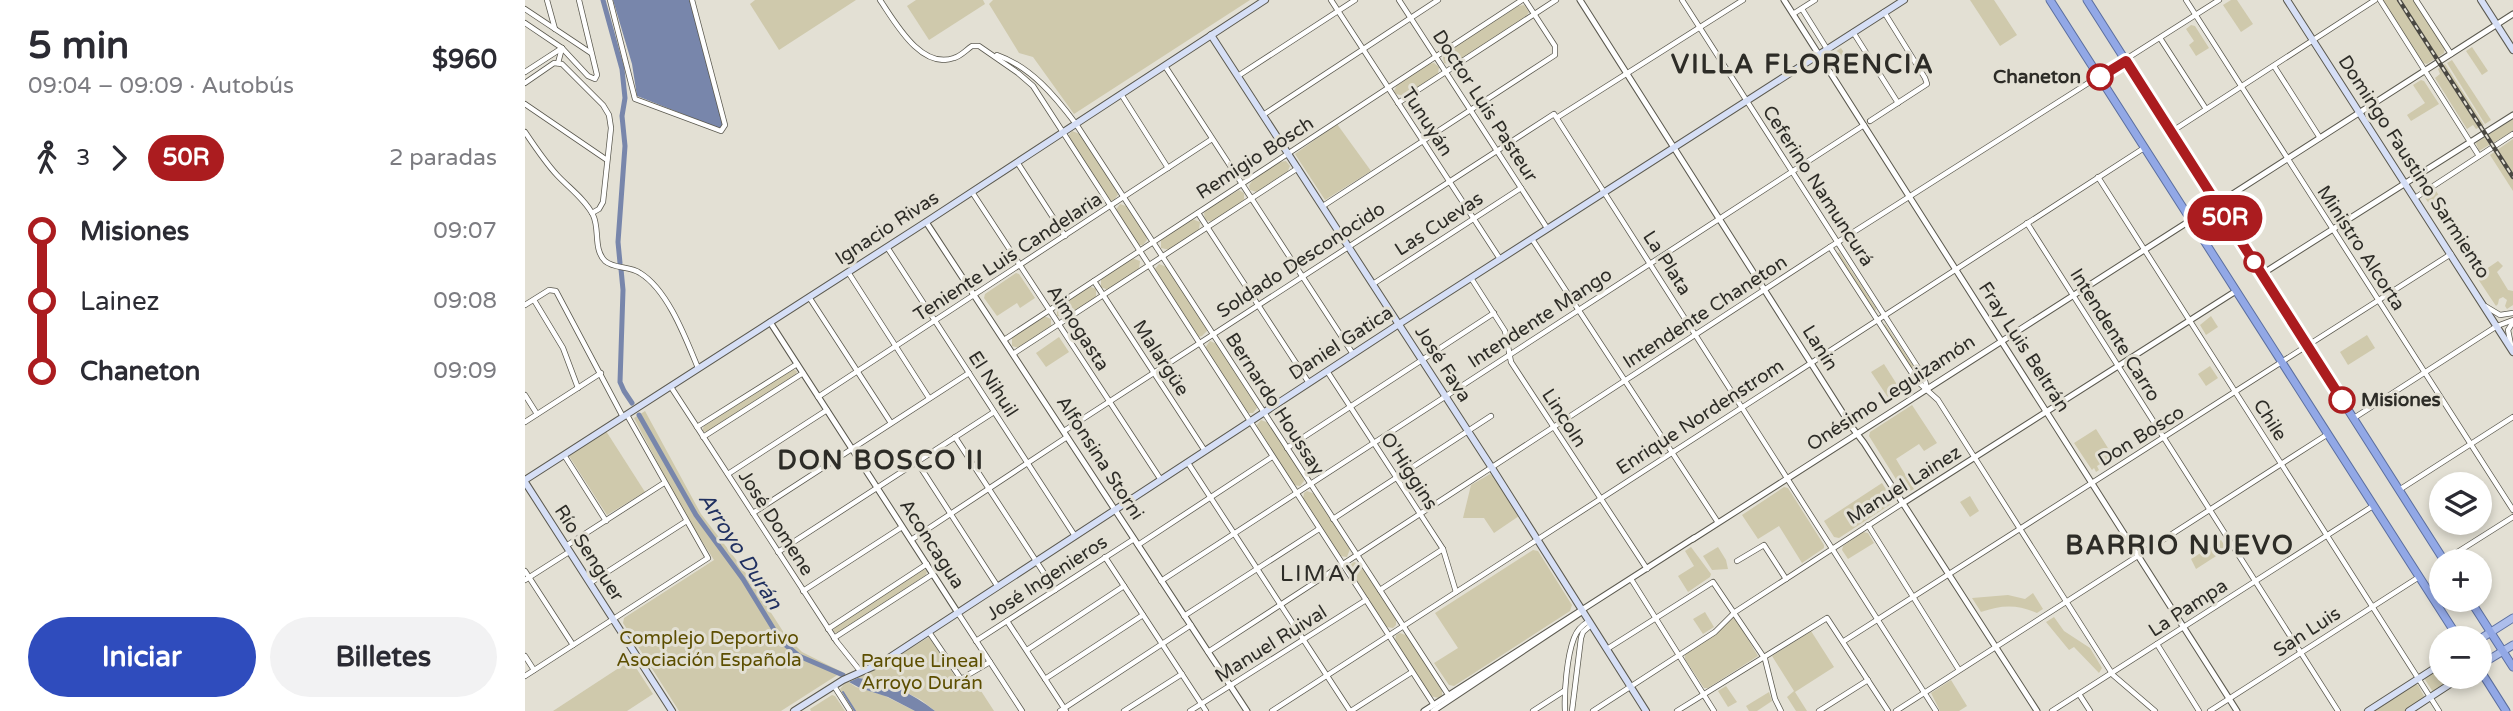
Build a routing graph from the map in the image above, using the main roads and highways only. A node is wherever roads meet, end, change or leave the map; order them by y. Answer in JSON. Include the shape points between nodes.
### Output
{"nodes":[{"id":1,"x":1265,"y":0,"type":"edge"},
{"id":2,"x":1904,"y":0,"type":"edge"},
{"id":3,"x":2050,"y":0,"type":"edge"},
{"id":4,"x":2087,"y":0,"type":"edge"},
{"id":5,"x":2287,"y":0,"type":"edge"},
{"id":6,"x":2481,"y":0,"type":"edge"},
{"id":7,"x":1211,"y":35,"type":"junction"},
{"id":8,"x":2513,"y":50,"type":"edge"},
{"id":9,"x":1399,"y":324,"type":"junction"},
{"id":10,"x":2512,"y":351,"type":"edge"},
{"id":11,"x":525,"y":481,"type":"edge"},
{"id":12,"x":2437,"y":549,"type":"edge"},
{"id":13,"x":2513,"y":618,"type":"edge"},
{"id":14,"x":2451,"y":626,"type":"edge"},
{"id":15,"x":2492,"y":631,"type":"edge"},
{"id":16,"x":2492,"y":634,"type":"edge"},
{"id":17,"x":2513,"y":645,"type":"edge"},
{"id":18,"x":2503,"y":652,"type":"junction"},
{"id":19,"x":2492,"y":660,"type":"edge"},
{"id":20,"x":2513,"y":667,"type":"edge"},
{"id":21,"x":2429,"y":672,"type":"edge"},
{"id":22,"x":2442,"y":689,"type":"edge"},
{"id":23,"x":2492,"y":689,"type":"edge"},
{"id":24,"x":671,"y":711,"type":"edge"},
{"id":25,"x":794,"y":711,"type":"edge"},
{"id":26,"x":1646,"y":711,"type":"edge"},
{"id":27,"x":2368,"y":711,"type":"edge"},
{"id":28,"x":2409,"y":711,"type":"edge"},
{"id":29,"x":2505,"y":711,"type":"edge"}],
"edges":[{"from":1,"to":7,"type":"main road","name":"Ignacio Rivas"},
{"from":2,"to":9,"type":"main road","name":"Daniel Gatica"},
{"from":3,"to":14,"type":"highway"},
{"from":4,"to":12,"type":"highway"},
{"from":5,"to":10,"type":"main road","name":"Domingo Faustino Sarmiento"},
{"from":6,"to":8,"type":"main road"},
{"from":7,"to":9,"type":"main road","name":"José Fava"},
{"from":7,"to":11,"type":"main road","name":"Ignacio Rivas"},
{"from":9,"to":25,"type":"main road","name":"Daniel Gatica","via":[[881,663]]},
{"from":9,"to":26,"type":"main road","name":"José Fava"},
{"from":11,"to":24,"type":"main road","name":"Río Senguer"},
{"from":13,"to":15,"type":"main road"},
{"from":16,"to":18,"type":"highway"},
{"from":17,"to":18,"type":"main road"},
{"from":18,"to":19,"type":"main road"},
{"from":18,"to":20,"type":"highway"},
{"from":21,"to":27,"type":"main road"},
{"from":22,"to":28,"type":"main road"},
{"from":23,"to":29,"type":"highway"}]}
